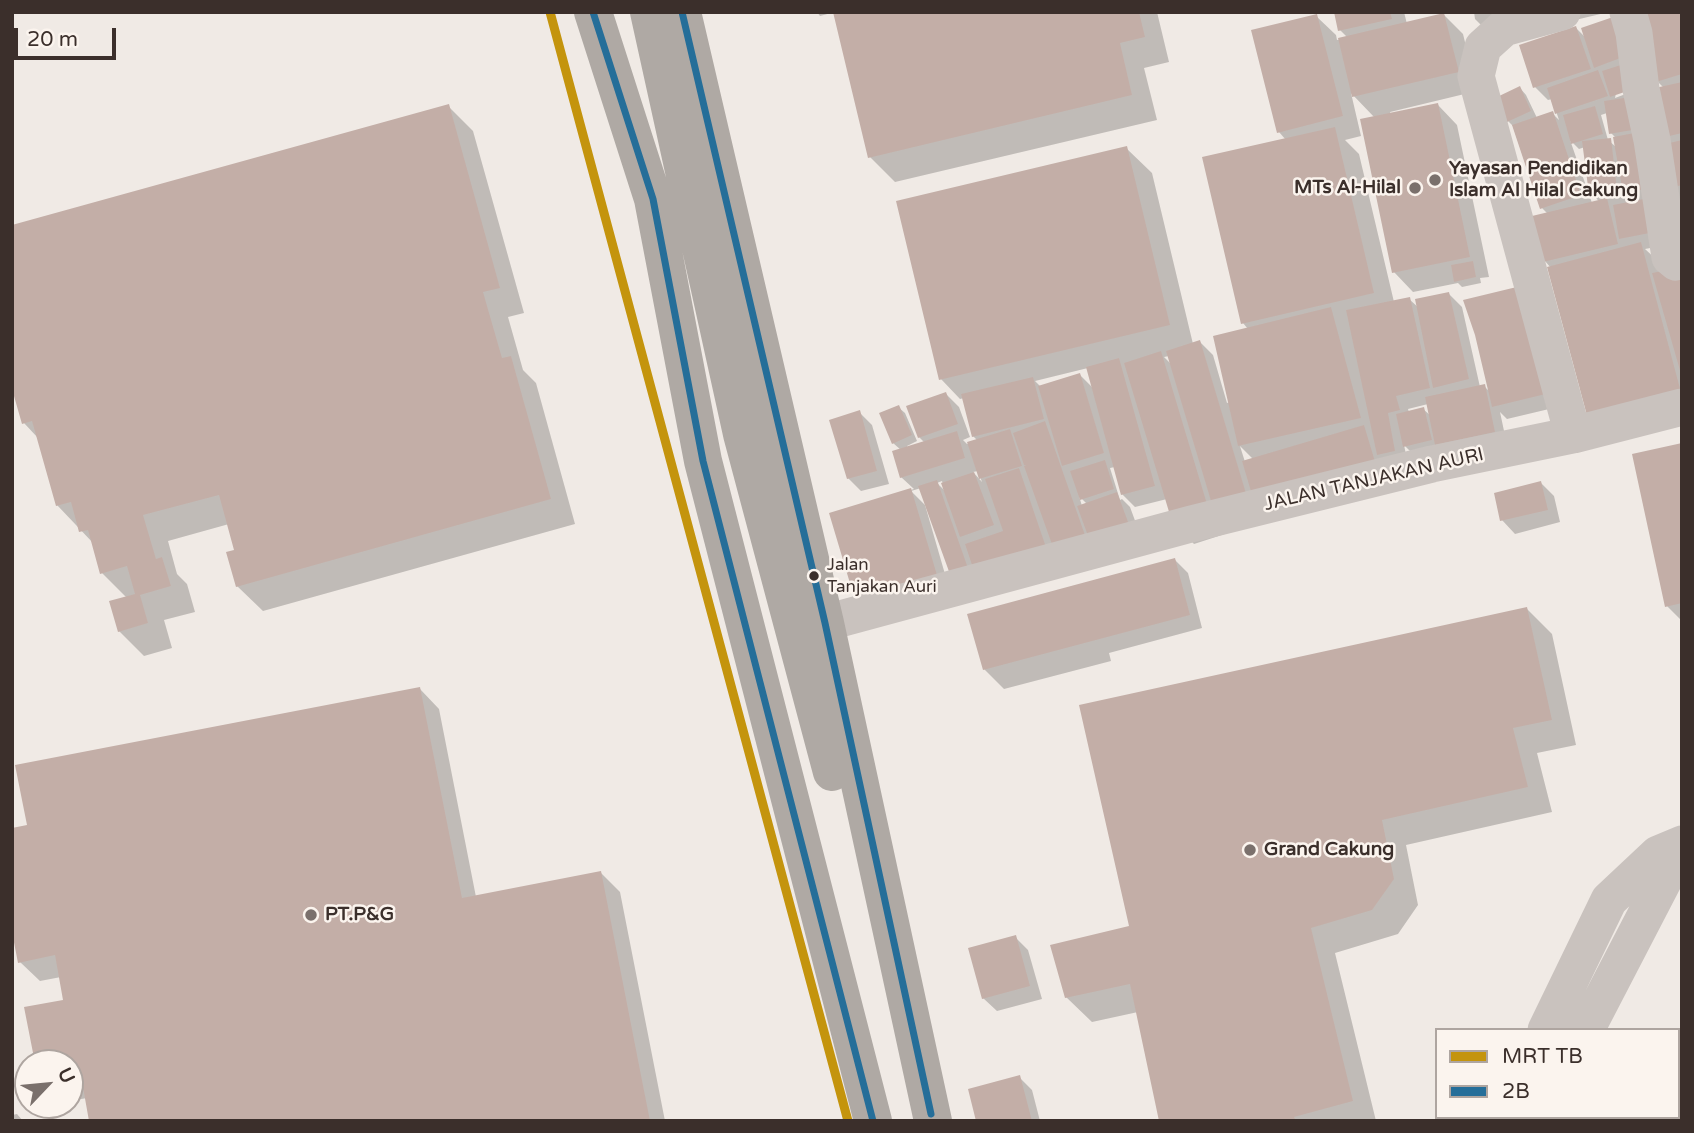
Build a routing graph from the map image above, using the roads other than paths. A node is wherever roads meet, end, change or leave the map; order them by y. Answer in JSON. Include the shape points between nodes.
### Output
{"nodes":[{"id":1,"x":593,"y":12,"type":"edge"},
{"id":2,"x":649,"y":12,"type":"edge"},
{"id":3,"x":682,"y":12,"type":"edge"},
{"id":4,"x":1562,"y":12,"type":"edge"},
{"id":5,"x":1628,"y":12,"type":"edge"},
{"id":6,"x":1682,"y":260,"type":"edge"},
{"id":7,"x":1682,"y":407,"type":"edge"},
{"id":8,"x":1573,"y":435,"type":"junction"},
{"id":9,"x":825,"y":623,"type":"junction"},
{"id":10,"x":1682,"y":844,"type":"edge"},
{"id":11,"x":898,"y":961,"type":"junction"},
{"id":12,"x":1547,"y":1028,"type":"edge"},
{"id":13,"x":1587,"y":1028,"type":"edge"},
{"id":14,"x":873,"y":1121,"type":"edge"},
{"id":15,"x":933,"y":1121,"type":"edge"}],
"edges":[{"from":1,"to":14,"type":"highway","via":[[653,199],[703,461]]},
{"from":2,"to":11,"type":"highway","via":[[741,434],[835,785]]},
{"from":3,"to":9,"type":"highway"},
{"from":4,"to":8,"type":"street","via":[[1504,28],[1483,47],[1476,76]]},
{"from":5,"to":6,"type":"street","via":[[1670,257]]},
{"from":7,"to":8,"type":"street","name":"JALAN TANJAKAN AURI"},
{"from":8,"to":9,"type":"street","name":"JALAN TANJAKAN AURI","via":[[1432,464],[1191,524]]},
{"from":9,"to":11,"type":"highway"},
{"from":10,"to":12,"type":"street","via":[[1658,855],[1609,900]]},
{"from":10,"to":13,"type":"street"},
{"from":11,"to":15,"type":"highway"}]}
